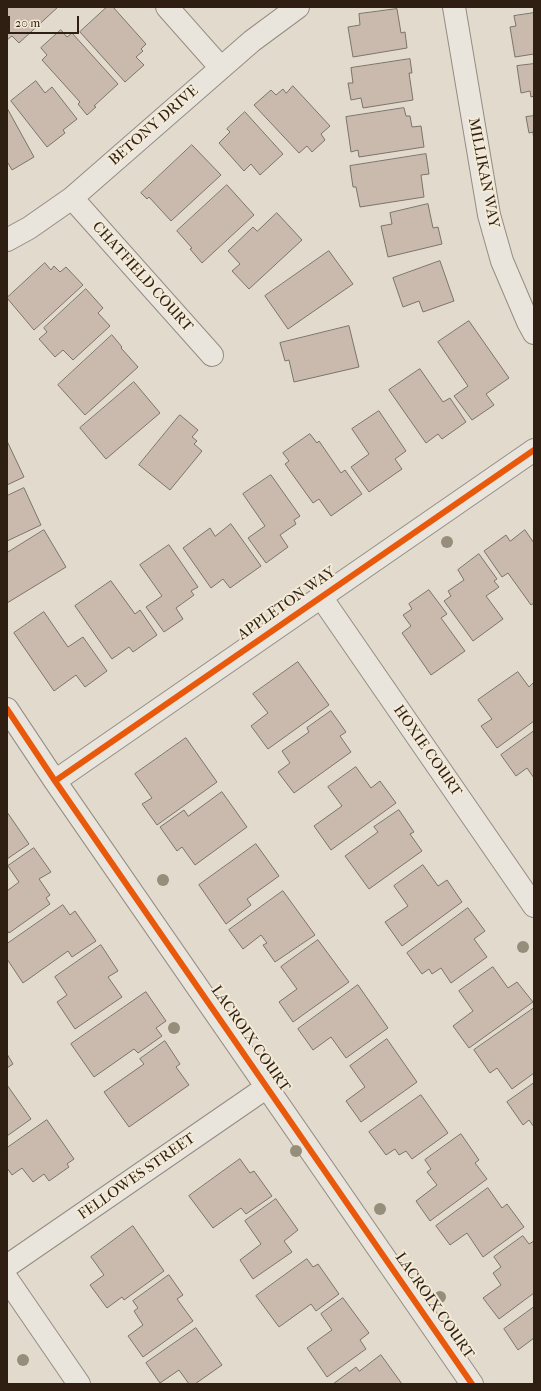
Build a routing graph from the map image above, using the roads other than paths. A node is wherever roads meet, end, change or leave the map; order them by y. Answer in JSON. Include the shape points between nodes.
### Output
{"nodes":[{"id":1,"x":167,"y":7,"type":"edge"},
{"id":2,"x":298,"y":7,"type":"edge"},
{"id":3,"x":454,"y":7,"type":"edge"},
{"id":4,"x":221,"y":68,"type":"junction"},
{"id":5,"x":72,"y":198,"type":"junction"},
{"id":6,"x":7,"y":240,"type":"edge"},
{"id":7,"x":534,"y":333,"type":"edge"},
{"id":8,"x":212,"y":355,"type":"dead end"},
{"id":9,"x":534,"y":450,"type":"edge"},
{"id":10,"x":320,"y":597,"type":"junction"},
{"id":11,"x":7,"y":709,"type":"edge"},
{"id":12,"x":55,"y":781,"type":"junction"},
{"id":13,"x":534,"y":906,"type":"edge"},
{"id":14,"x":267,"y":1087,"type":"junction"},
{"id":15,"x":7,"y":1266,"type":"edge"},
{"id":16,"x":7,"y":1279,"type":"edge"},
{"id":17,"x":80,"y":1384,"type":"edge"},
{"id":18,"x":472,"y":1384,"type":"edge"}],
"edges":[{"from":1,"to":4,"type":"street"},
{"from":2,"to":4,"type":"street","name":"BETONY DRIVE"},
{"from":3,"to":7,"type":"street","name":"MILLIKAN WAY","via":[[489,215],[502,260]]},
{"from":4,"to":5,"type":"street","name":"BETONY DRIVE"},
{"from":5,"to":6,"type":"street","name":"BETONY DRIVE"},
{"from":5,"to":8,"type":"street","name":"CHATFIELD COURT"},
{"from":9,"to":10,"type":"street","name":"APPLETON WAY"},
{"from":10,"to":12,"type":"street","name":"APPLETON WAY"},
{"from":10,"to":13,"type":"street","name":"HOXIE COURT"},
{"from":11,"to":12,"type":"street","name":"LACROIX COURT"},
{"from":12,"to":14,"type":"street","name":"LACROIX COURT"},
{"from":14,"to":15,"type":"street","name":"FELLOWES STREET"},
{"from":14,"to":18,"type":"street","name":"LACROIX COURT"},
{"from":16,"to":17,"type":"street"}]}
